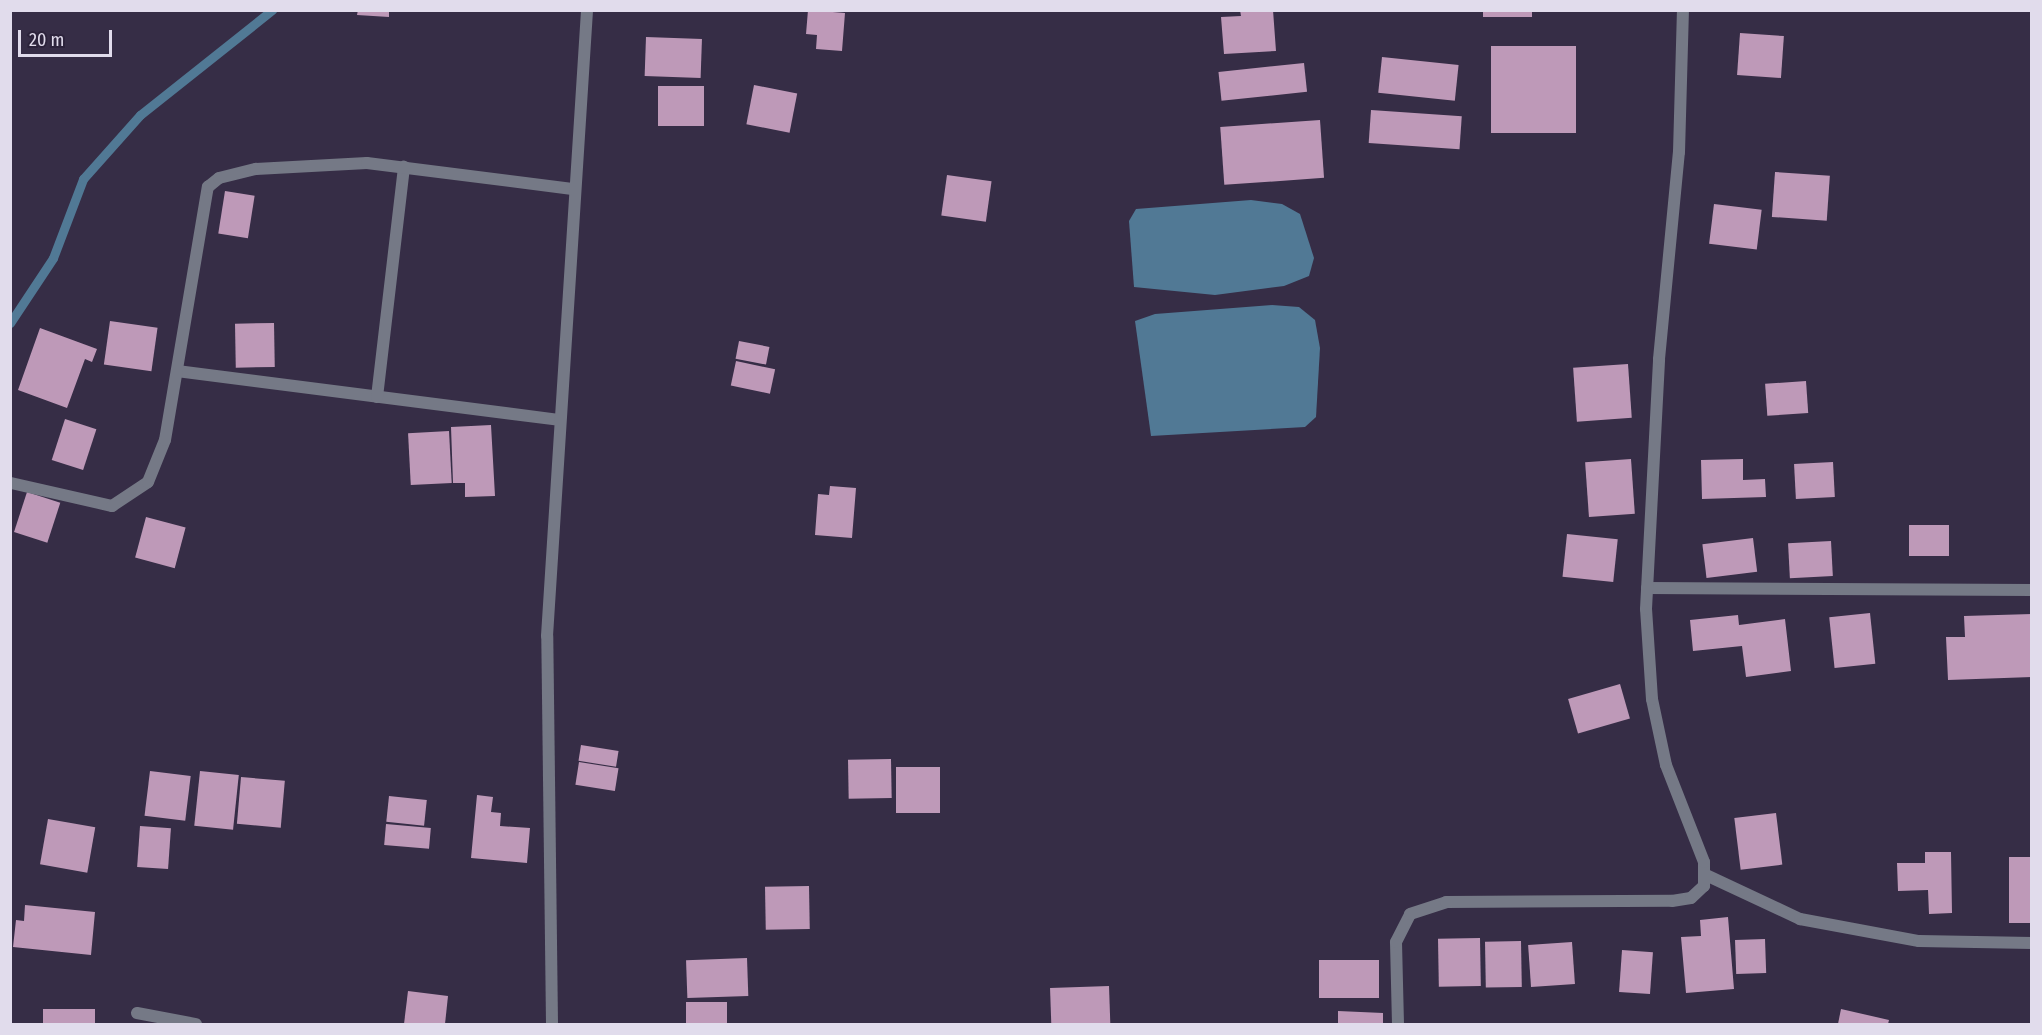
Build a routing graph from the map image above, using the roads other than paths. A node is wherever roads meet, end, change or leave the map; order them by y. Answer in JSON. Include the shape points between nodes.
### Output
{"nodes":[{"id":1,"x":587,"y":10,"type":"edge"},
{"id":2,"x":1683,"y":10,"type":"edge"},
{"id":3,"x":404,"y":167,"type":"junction"},
{"id":4,"x":574,"y":189,"type":"junction"},
{"id":5,"x":177,"y":371,"type":"junction"},
{"id":6,"x":377,"y":397,"type":"junction"},
{"id":7,"x":557,"y":420,"type":"junction"},
{"id":8,"x":11,"y":483,"type":"edge"},
{"id":9,"x":1647,"y":588,"type":"junction"},
{"id":10,"x":2031,"y":590,"type":"edge"},
{"id":11,"x":1706,"y":876,"type":"junction"},
{"id":12,"x":2031,"y":943,"type":"edge"},
{"id":13,"x":137,"y":1013,"type":"dead end"},
{"id":14,"x":196,"y":1024,"type":"edge"},
{"id":15,"x":552,"y":1024,"type":"edge"},
{"id":16,"x":1398,"y":1024,"type":"edge"}],
"edges":[{"from":1,"to":4,"type":"street"},
{"from":2,"to":9,"type":"street","via":[[1679,152],[1659,359]]},
{"from":3,"to":4,"type":"street"},
{"from":3,"to":5,"type":"street","via":[[367,163],[255,169],[219,178],[208,187]]},
{"from":3,"to":6,"type":"street"},
{"from":4,"to":7,"type":"street"},
{"from":5,"to":6,"type":"street"},
{"from":5,"to":8,"type":"street","via":[[165,440],[148,482],[130,498],[112,506]]},
{"from":6,"to":7,"type":"street"},
{"from":7,"to":15,"type":"street","via":[[547,636]]},
{"from":9,"to":10,"type":"street"},
{"from":9,"to":11,"type":"street","via":[[1652,699],[1666,765]]},
{"from":11,"to":12,"type":"street","via":[[1800,918],[1919,941]]},
{"from":11,"to":16,"type":"street","via":[[1699,893],[1672,901],[1446,902],[1410,914],[1396,942]]},
{"from":13,"to":14,"type":"street"}]}
